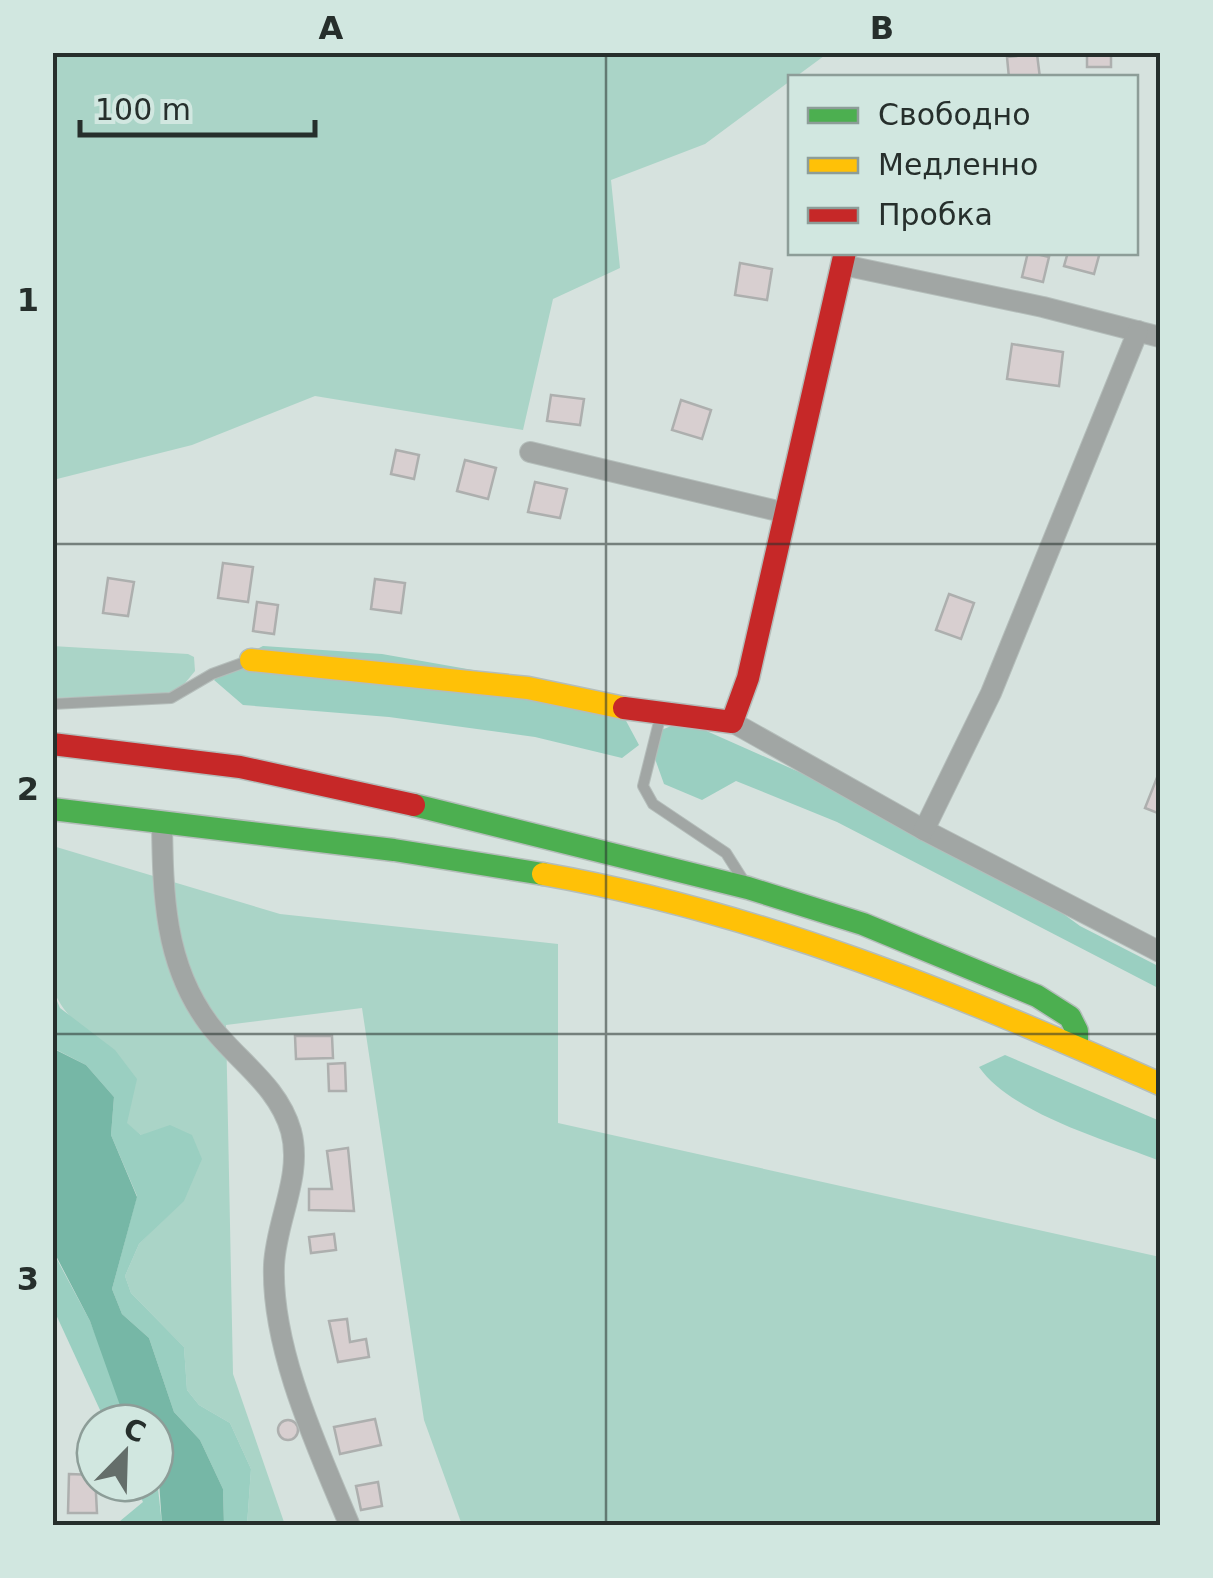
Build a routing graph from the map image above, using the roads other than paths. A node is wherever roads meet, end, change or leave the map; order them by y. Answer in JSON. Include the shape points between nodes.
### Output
{"nodes":[{"id":1,"x":844,"y":259,"type":"edge"},
{"id":2,"x":1138,"y":331,"type":"junction"},
{"id":3,"x":1160,"y":337,"type":"edge"},
{"id":4,"x":530,"y":452,"type":"dead end"},
{"id":5,"x":786,"y":514,"type":"junction"},
{"id":6,"x":251,"y":660,"type":"joint"},
{"id":7,"x":52,"y":704,"type":"edge"},
{"id":8,"x":662,"y":712,"type":"junction"},
{"id":9,"x":732,"y":722,"type":"junction"},
{"id":10,"x":52,"y":744,"type":"edge"},
{"id":11,"x":52,"y":809,"type":"edge"},
{"id":12,"x":162,"y":822,"type":"junction"},
{"id":13,"x":924,"y":830,"type":"junction"},
{"id":14,"x":748,"y":888,"type":"junction"},
{"id":15,"x":1160,"y":952,"type":"edge"},
{"id":16,"x":1077,"y":1046,"type":"junction"},
{"id":17,"x":1160,"y":1084,"type":"edge"},
{"id":18,"x":350,"y":1526,"type":"edge"}],
"edges":[{"from":1,"to":2,"type":"street"},
{"from":1,"to":5,"type":"main road"},
{"from":2,"to":3,"type":"street"},
{"from":2,"to":13,"type":"street","via":[[991,693]]},
{"from":4,"to":5,"type":"street"},
{"from":5,"to":9,"type":"main road"},
{"from":6,"to":7,"type":"lane","via":[[171,698]]},
{"from":6,"to":8,"type":"main road","via":[[528,688]]},
{"from":8,"to":9,"type":"main road"},
{"from":8,"to":14,"type":"lane","via":[[643,786],[653,804],[726,853]]},
{"from":9,"to":13,"type":"street"},
{"from":10,"to":14,"type":"main road","via":[[240,767]]},
{"from":11,"to":12,"type":"main road"},
{"from":12,"to":16,"type":"main road","via":[[450,859],[650,896],[806,943]]},
{"from":12,"to":18,"type":"street","via":[[162,899],[180,976],[210,1025],[282,1101],[292,1136],[292,1181],[274,1264],[278,1314],[310,1429]]},
{"from":13,"to":15,"type":"street"},
{"from":14,"to":16,"type":"main road","via":[[863,924],[1037,996],[1070,1017]]},
{"from":16,"to":17,"type":"main road"}]}
